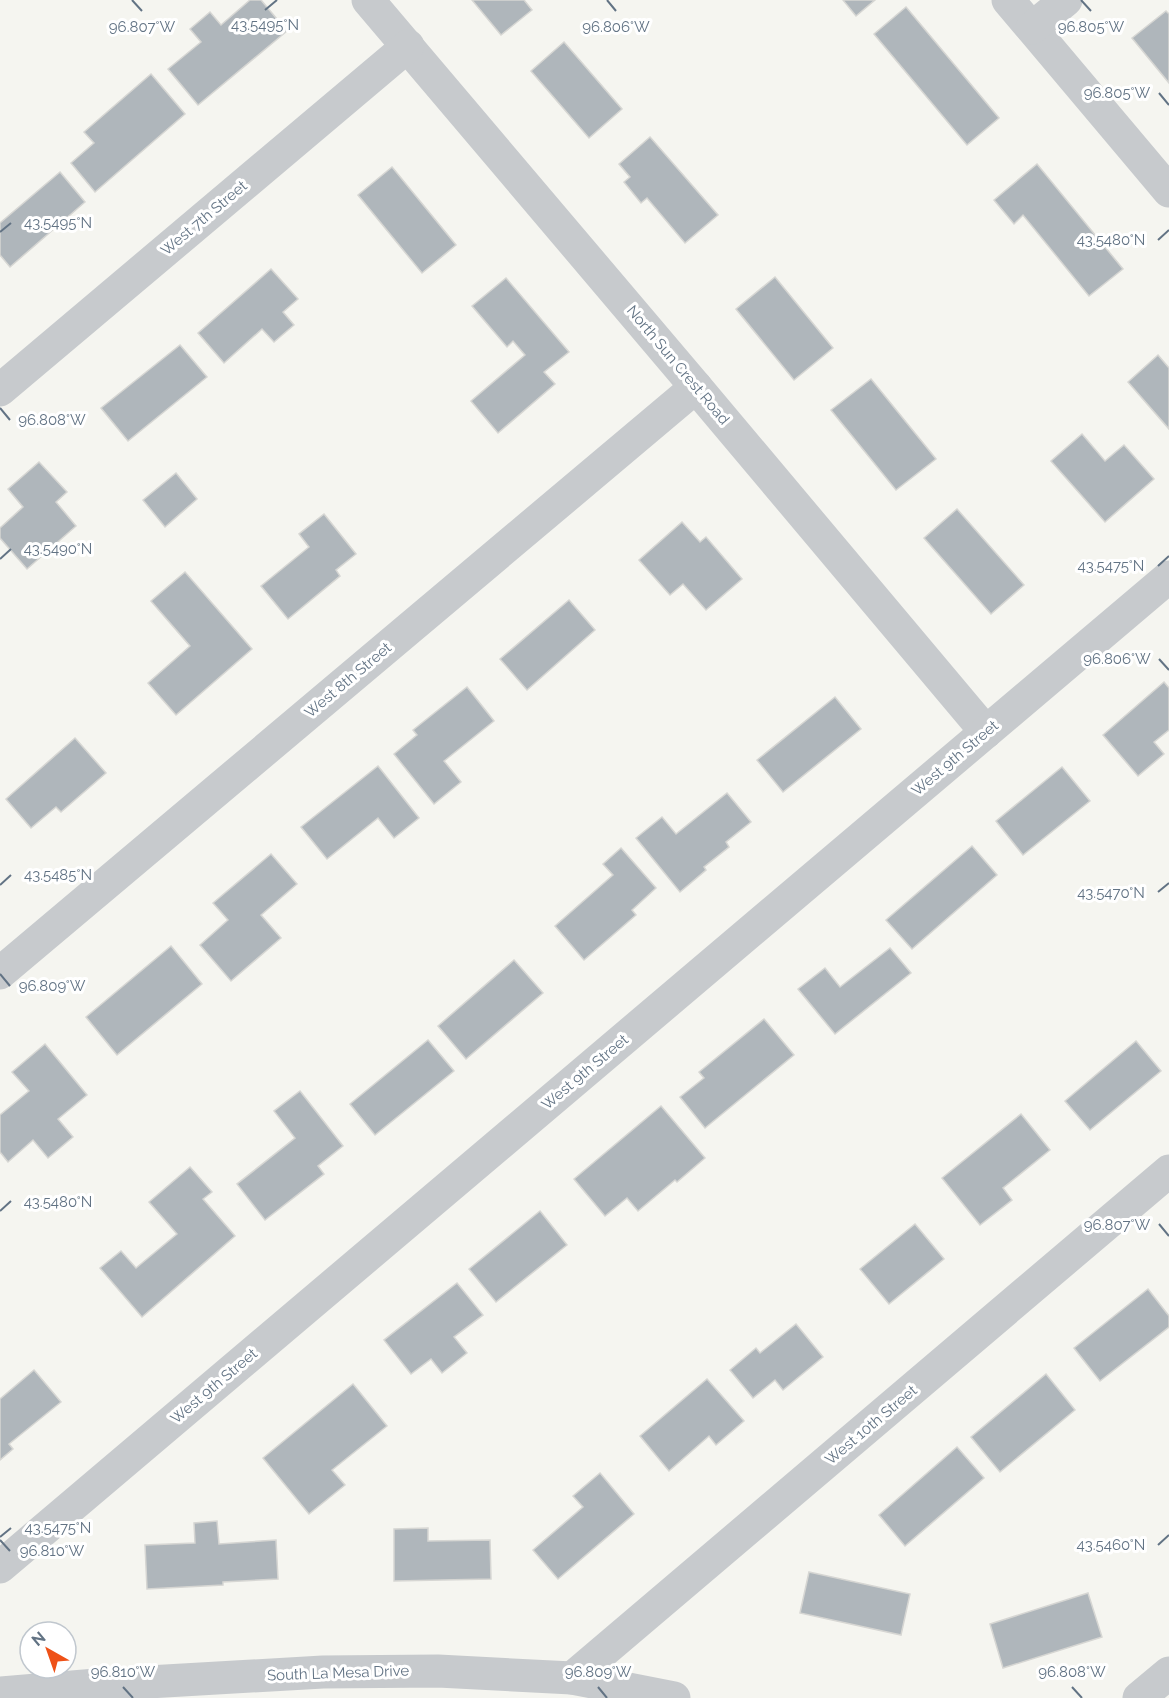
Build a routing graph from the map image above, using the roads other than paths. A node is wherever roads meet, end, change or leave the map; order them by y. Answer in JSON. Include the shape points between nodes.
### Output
{"nodes":[{"id":1,"x":368,"y":0,"type":"edge"},
{"id":2,"x":1008,"y":0,"type":"edge"},
{"id":3,"x":1066,"y":0,"type":"edge"},
{"id":4,"x":1032,"y":28,"type":"junction"},
{"id":5,"x":408,"y":46,"type":"junction"},
{"id":6,"x":1169,"y":191,"type":"edge"},
{"id":7,"x":696,"y":387,"type":"junction"},
{"id":8,"x":0,"y":390,"type":"edge"},
{"id":9,"x":1169,"y":577,"type":"edge"},
{"id":10,"x":986,"y":732,"type":"junction"},
{"id":11,"x":0,"y":973,"type":"edge"},
{"id":12,"x":1169,"y":1171,"type":"edge"},
{"id":13,"x":0,"y":1567,"type":"edge"},
{"id":14,"x":1169,"y":1673,"type":"edge"},
{"id":15,"x":572,"y":1678,"type":"junction"},
{"id":16,"x":0,"y":1693,"type":"edge"},
{"id":17,"x":674,"y":1698,"type":"edge"},
{"id":18,"x":1139,"y":1698,"type":"edge"}],
"edges":[{"from":1,"to":5,"type":"street","name":"North Sun Crest Road"},
{"from":2,"to":4,"type":"street"},
{"from":3,"to":4,"type":"street"},
{"from":4,"to":6,"type":"street"},
{"from":5,"to":7,"type":"street","name":"North Sun Crest Road"},
{"from":5,"to":8,"type":"street","name":"West 7th Street"},
{"from":7,"to":10,"type":"street","name":"North Sun Crest Road"},
{"from":7,"to":11,"type":"street","name":"West 8th Street"},
{"from":9,"to":10,"type":"street","name":"West 9th Street"},
{"from":10,"to":13,"type":"street","name":"West 9th Street"},
{"from":12,"to":15,"type":"street","name":"West 10th Street"},
{"from":14,"to":18,"type":"street"},
{"from":15,"to":16,"type":"street","name":"South La Mesa Drive","via":[[438,1671],[323,1672]]},
{"from":15,"to":17,"type":"street","name":"South La Mesa Drive"}]}
